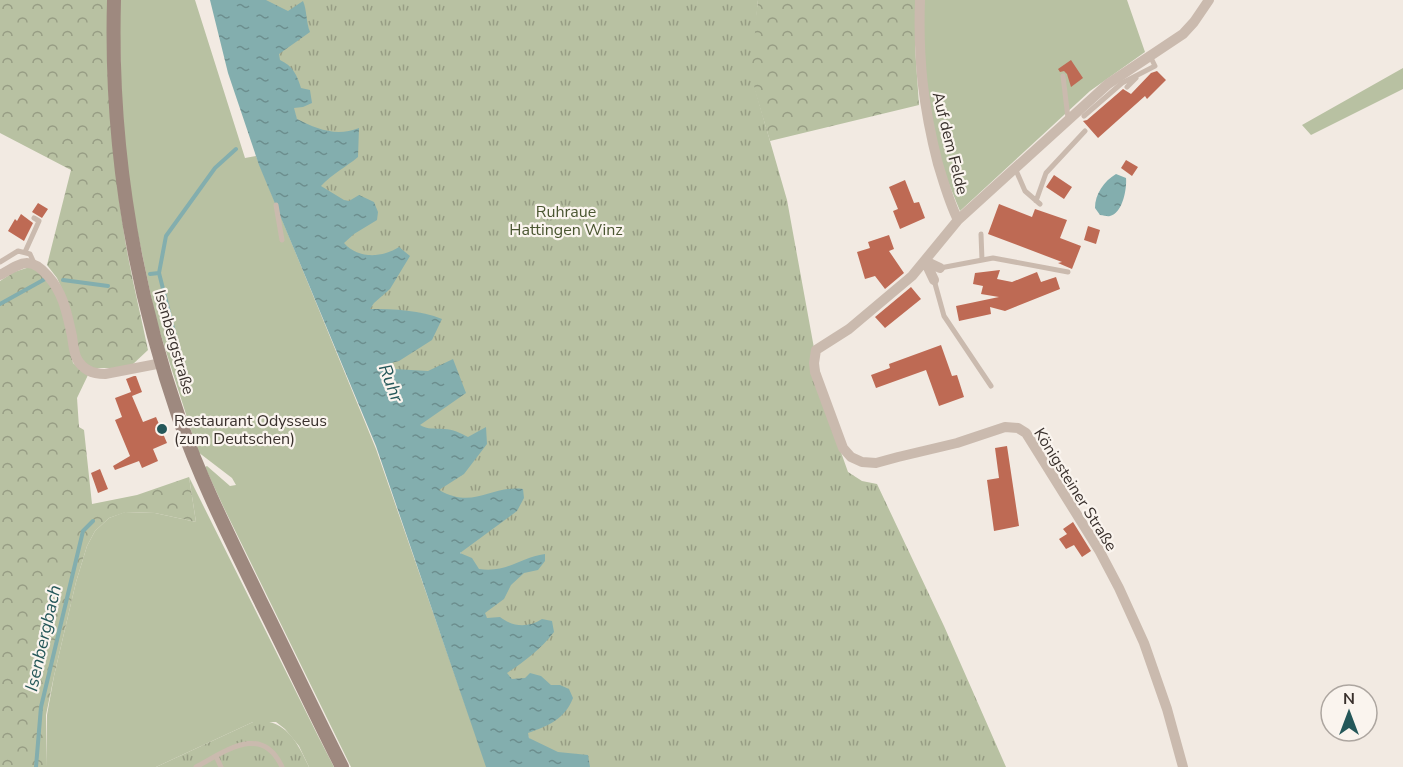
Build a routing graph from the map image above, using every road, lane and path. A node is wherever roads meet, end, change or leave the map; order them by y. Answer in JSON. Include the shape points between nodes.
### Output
{"nodes":[{"id":1,"x":114,"y":0,"type":"edge"},
{"id":2,"x":920,"y":0,"type":"edge"},
{"id":3,"x":1209,"y":0,"type":"edge"},
{"id":4,"x":1150,"y":56,"type":"junction"},
{"id":5,"x":1141,"y":73,"type":"junction"},
{"id":6,"x":1063,"y":76,"type":"dead end"},
{"id":7,"x":1127,"y":87,"type":"dead end"},
{"id":8,"x":1084,"y":116,"type":"dead end"},
{"id":9,"x":1068,"y":120,"type":"junction"},
{"id":10,"x":1085,"y":131,"type":"dead end"},
{"id":11,"x":1015,"y":168,"type":"junction"},
{"id":12,"x":276,"y":205,"type":"dead end"},
{"id":13,"x":34,"y":218,"type":"dead end"},
{"id":14,"x":957,"y":220,"type":"junction"},
{"id":15,"x":981,"y":234,"type":"dead end"},
{"id":16,"x":282,"y":240,"type":"dead end"},
{"id":17,"x":25,"y":252,"type":"junction"},
{"id":18,"x":981,"y":260,"type":"junction"},
{"id":19,"x":925,"y":261,"type":"junction"},
{"id":20,"x":0,"y":262,"type":"edge"},
{"id":21,"x":34,"y":263,"type":"junction"},
{"id":22,"x":940,"y":268,"type":"joint"},
{"id":23,"x":1068,"y":272,"type":"dead end"},
{"id":24,"x":0,"y":274,"type":"edge"},
{"id":25,"x":934,"y":280,"type":"joint"},
{"id":26,"x":162,"y":363,"type":"junction"},
{"id":27,"x":991,"y":386,"type":"dead end"},
{"id":28,"x":216,"y":756,"type":"junction"},
{"id":29,"x":196,"y":767,"type":"edge"},
{"id":30,"x":221,"y":767,"type":"edge"},
{"id":31,"x":282,"y":767,"type":"edge"},
{"id":32,"x":342,"y":767,"type":"edge"},
{"id":33,"x":1183,"y":767,"type":"edge"}],
"edges":[{"from":1,"to":26,"type":"main road","name":"Isenbergstraße","via":[[112,60],[121,164],[138,269]]},
{"from":2,"to":14,"type":"street","name":"Auf dem Felde","via":[[922,92],[930,133]]},
{"from":3,"to":4,"type":"street","name":"Königsteiner Straße","via":[[1183,34]]},
{"from":4,"to":5,"type":"lane","via":[[1155,66]]},
{"from":4,"to":9,"type":"street","name":"Königsteiner Straße","via":[[1108,84]]},
{"from":5,"to":7,"type":"lane"},
{"from":5,"to":8,"type":"lane","via":[[1122,83]]},
{"from":6,"to":9,"type":"lane"},
{"from":9,"to":11,"type":"street","name":"Königsteiner Straße"},
{"from":10,"to":11,"type":"lane","via":[[1046,173],[1038,203],[1025,191]]},
{"from":11,"to":14,"type":"street","name":"Königsteiner Straße"},
{"from":12,"to":16,"type":"lane"},
{"from":13,"to":17,"type":"lane","via":[[39,221]]},
{"from":14,"to":19,"type":"street","name":"Königsteiner Straße"},
{"from":15,"to":18,"type":"lane"},
{"from":17,"to":20,"type":"lane","via":[[15,252]]},
{"from":17,"to":21,"type":"lane"},
{"from":18,"to":22,"type":"lane"},
{"from":18,"to":23,"type":"lane","via":[[993,258]]},
{"from":19,"to":22,"type":"street"},
{"from":19,"to":25,"type":"street"},
{"from":19,"to":33,"type":"street","name":"Königsteiner Straße","via":[[849,329],[816,350],[815,372],[840,442],[857,460],[876,463],[998,428],[1011,427],[1026,433],[1119,588],[1144,643]]},
{"from":21,"to":24,"type":"street","via":[[23,262]]},
{"from":21,"to":26,"type":"street","via":[[60,293],[76,357],[86,369],[105,374]]},
{"from":25,"to":27,"type":"lane","via":[[944,316]]},
{"from":26,"to":32,"type":"main road","name":"Isenbergstraße","via":[[206,488]]},
{"from":28,"to":29,"type":"lane"},
{"from":28,"to":30,"type":"lane"},
{"from":28,"to":31,"type":"lane","via":[[240,744],[263,744]]}]}
